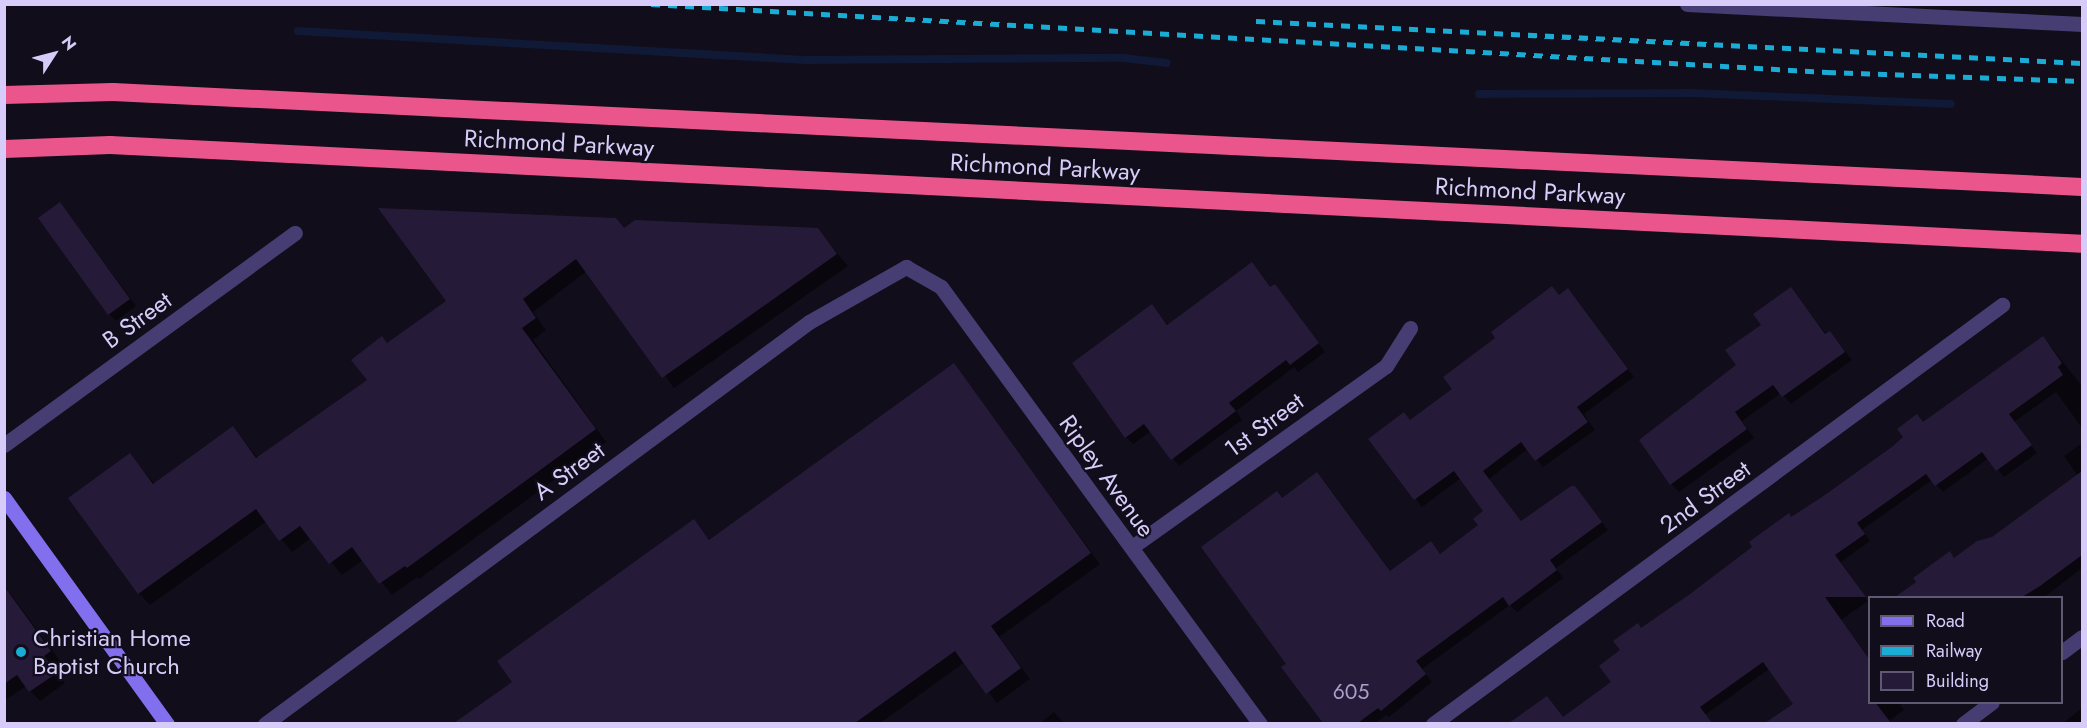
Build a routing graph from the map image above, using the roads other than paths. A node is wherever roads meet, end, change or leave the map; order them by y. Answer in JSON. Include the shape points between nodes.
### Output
{"nodes":[{"id":1,"x":1687,"y":4,"type":"edge"},
{"id":2,"x":2082,"y":24,"type":"edge"},
{"id":3,"x":4,"y":95,"type":"edge"},
{"id":4,"x":4,"y":149,"type":"edge"},
{"id":5,"x":2082,"y":187,"type":"edge"},
{"id":6,"x":295,"y":233,"type":"dead end"},
{"id":7,"x":2082,"y":243,"type":"edge"},
{"id":8,"x":906,"y":267,"type":"joint"},
{"id":9,"x":2002,"y":305,"type":"dead end"},
{"id":10,"x":1410,"y":328,"type":"dead end"},
{"id":11,"x":4,"y":445,"type":"edge"},
{"id":12,"x":4,"y":498,"type":"edge"},
{"id":13,"x":1132,"y":547,"type":"junction"},
{"id":14,"x":2082,"y":637,"type":"edge"},
{"id":15,"x":2063,"y":651,"type":"edge"},
{"id":16,"x":1989,"y":704,"type":"edge"},
{"id":17,"x":167,"y":723,"type":"edge"},
{"id":18,"x":266,"y":723,"type":"edge"},
{"id":19,"x":1260,"y":723,"type":"edge"},
{"id":20,"x":1433,"y":723,"type":"edge"},
{"id":21,"x":1963,"y":723,"type":"edge"}],
"edges":[{"from":1,"to":2,"type":"street"},
{"from":3,"to":5,"type":"highway","name":"Richmond Parkway","via":[[113,92]]},
{"from":4,"to":7,"type":"highway","name":"Richmond Parkway","via":[[110,145]]},
{"from":6,"to":11,"type":"street","name":"B Street"},
{"from":8,"to":13,"type":"street","name":"Ripley Avenue","via":[[941,287]]},
{"from":8,"to":18,"type":"street","name":"A Street","via":[[809,322]]},
{"from":9,"to":20,"type":"street","name":"2nd Street"},
{"from":10,"to":13,"type":"street","name":"1st Street","via":[[1386,366]]},
{"from":12,"to":17,"type":"main road"},
{"from":13,"to":19,"type":"street","name":"Ripley Avenue"},
{"from":14,"to":15,"type":"street"},
{"from":16,"to":21,"type":"street"}]}
